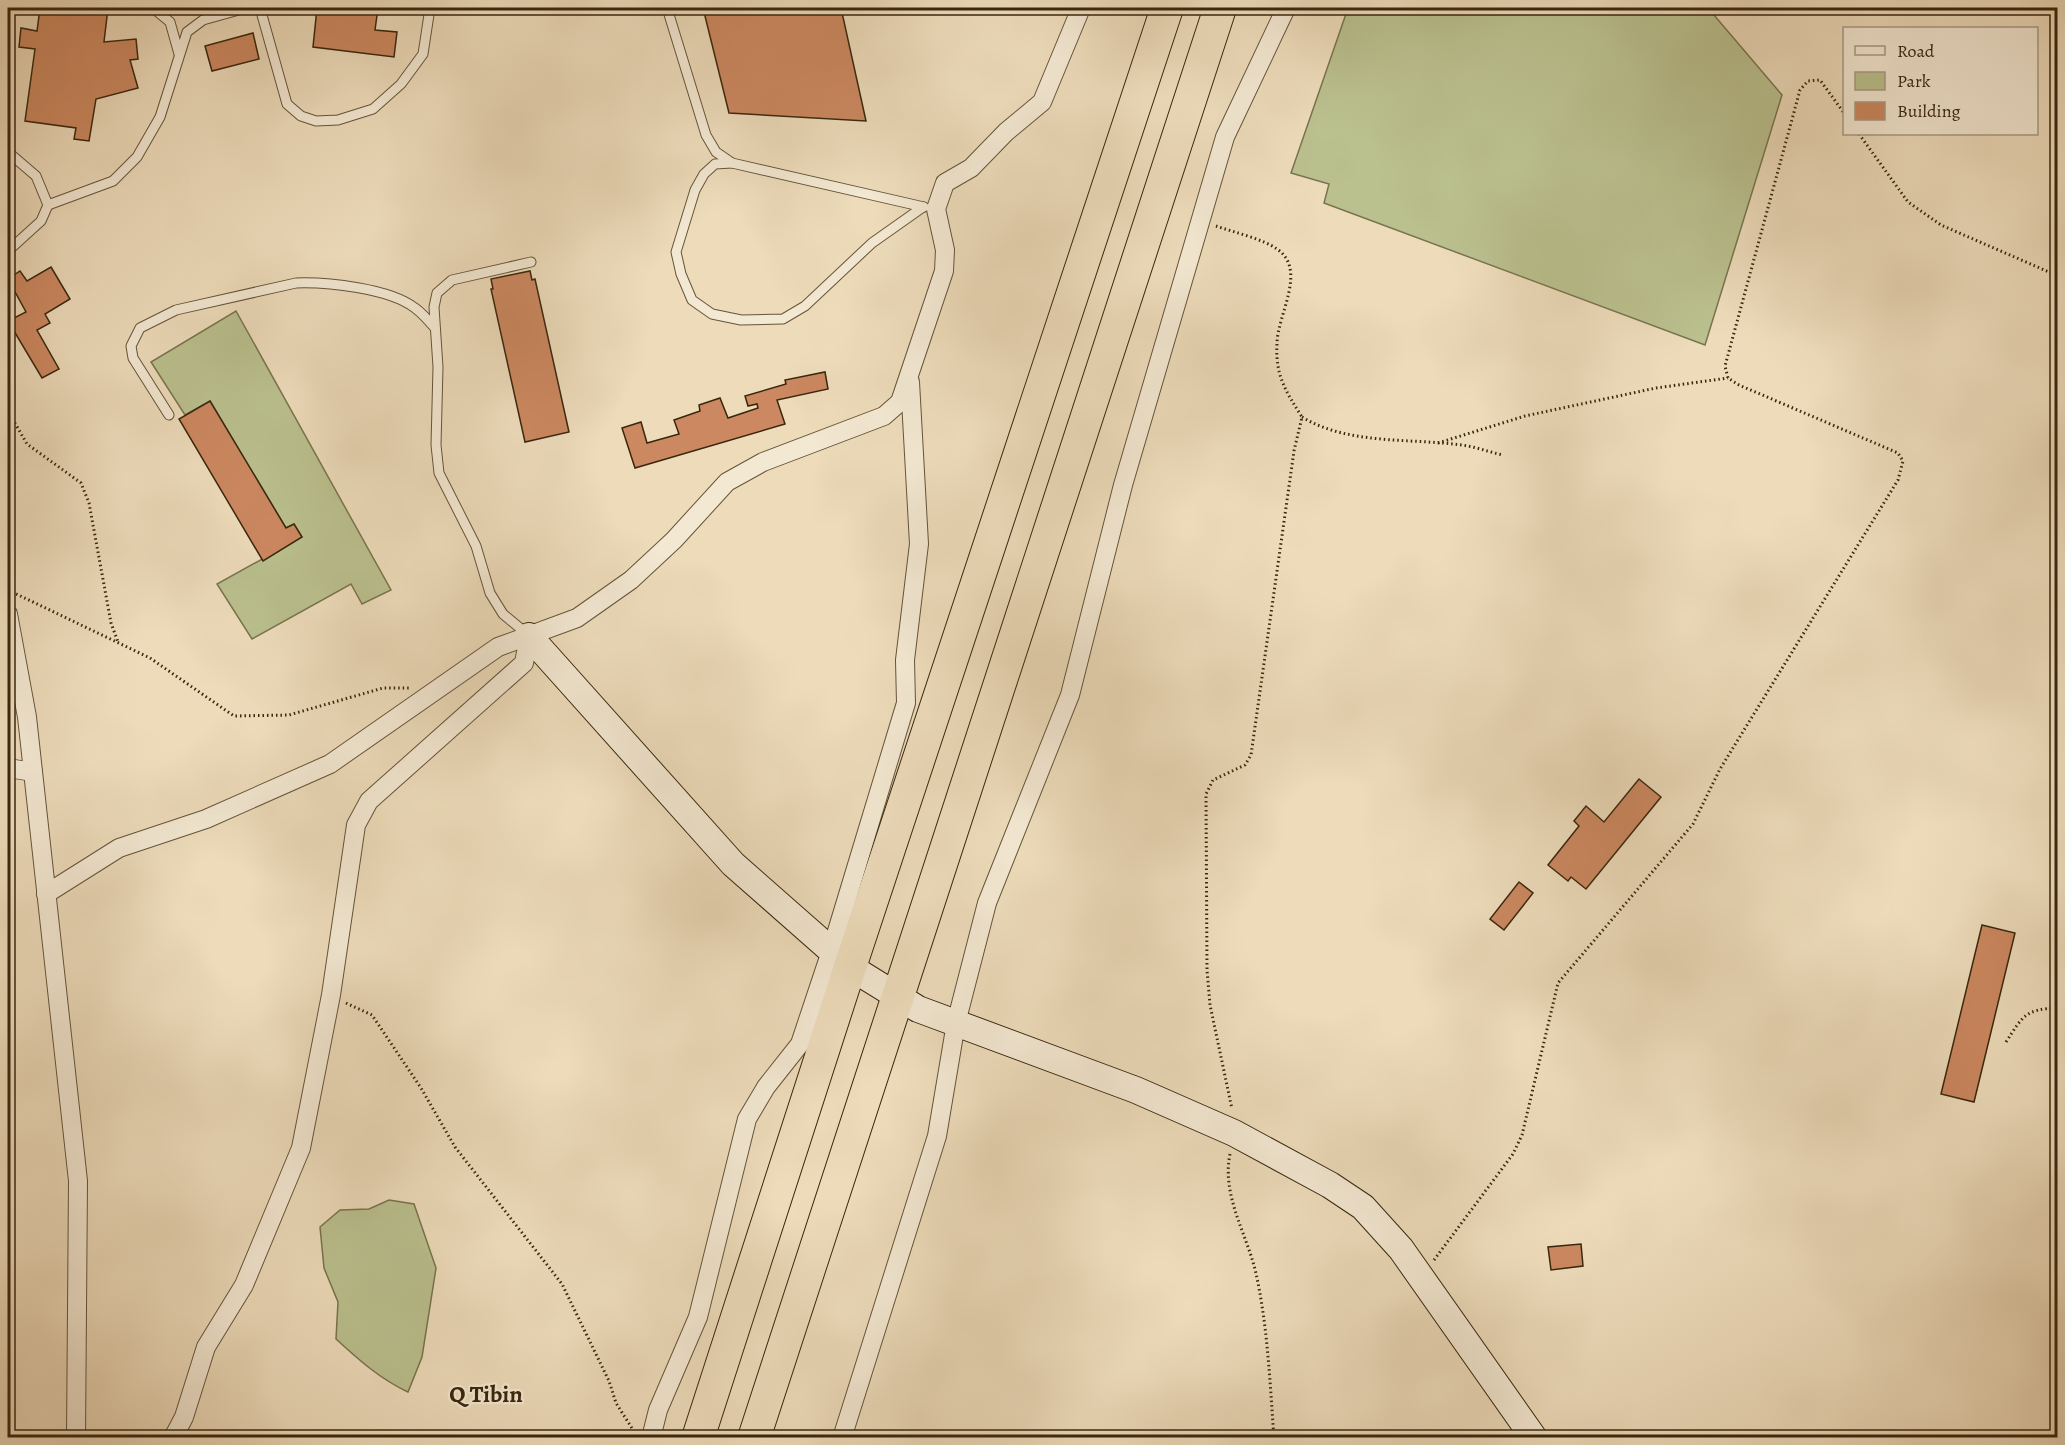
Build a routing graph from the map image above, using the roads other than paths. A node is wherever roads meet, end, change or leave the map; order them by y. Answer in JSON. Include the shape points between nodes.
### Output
{"nodes":[{"id":1,"x":153,"y":8,"type":"edge"},
{"id":2,"x":246,"y":8,"type":"edge"},
{"id":3,"x":260,"y":8,"type":"edge"},
{"id":4,"x":430,"y":8,"type":"edge"},
{"id":5,"x":667,"y":8,"type":"edge"},
{"id":6,"x":1081,"y":8,"type":"edge"},
{"id":7,"x":1167,"y":8,"type":"edge"},
{"id":8,"x":1220,"y":8,"type":"edge"},
{"id":9,"x":1286,"y":8,"type":"edge"},
{"id":10,"x":178,"y":54,"type":"junction"},
{"id":11,"x":8,"y":152,"type":"edge"},
{"id":12,"x":732,"y":163,"type":"junction"},
{"id":13,"x":48,"y":205,"type":"junction"},
{"id":14,"x":929,"y":208,"type":"junction"},
{"id":15,"x":8,"y":251,"type":"edge"},
{"id":16,"x":531,"y":261,"type":"dead end"},
{"id":17,"x":435,"y":328,"type":"junction"},
{"id":18,"x":910,"y":373,"type":"junction"},
{"id":19,"x":169,"y":415,"type":"dead end"},
{"id":20,"x":8,"y":614,"type":"edge"},
{"id":21,"x":529,"y":636,"type":"junction"},
{"id":22,"x":8,"y":768,"type":"edge"},
{"id":23,"x":33,"y":772,"type":"junction"},
{"id":24,"x":46,"y":894,"type":"junction"},
{"id":25,"x":841,"y":959,"type":"junction"},
{"id":26,"x":898,"y":998,"type":"junction"},
{"id":27,"x":956,"y":1023,"type":"junction"},
{"id":28,"x":76,"y":1437,"type":"edge"},
{"id":29,"x":173,"y":1437,"type":"edge"},
{"id":30,"x":651,"y":1437,"type":"edge"},
{"id":31,"x":698,"y":1437,"type":"edge"},
{"id":32,"x":754,"y":1437,"type":"edge"},
{"id":33,"x":842,"y":1437,"type":"edge"},
{"id":34,"x":1534,"y":1437,"type":"edge"}],
"edges":[{"from":1,"to":10,"type":"lane","via":[[170,22]]},
{"from":2,"to":10,"type":"lane","via":[[203,20],[187,32]]},
{"from":3,"to":4,"type":"lane","via":[[287,104],[301,116],[316,121],[338,120],[373,109],[401,84],[423,54]]},
{"from":5,"to":12,"type":"lane","via":[[706,135],[716,152]]},
{"from":6,"to":14,"type":"street","via":[[1042,102],[971,168],[945,183]]},
{"from":7,"to":25,"type":"highway"},
{"from":8,"to":26,"type":"highway"},
{"from":9,"to":27,"type":"street","via":[[1225,137],[1123,485],[1070,696],[987,903]]},
{"from":10,"to":13,"type":"lane","via":[[160,117],[137,157],[114,181]]},
{"from":11,"to":13,"type":"lane","via":[[36,176]]},
{"from":12,"to":14,"type":"lane"},
{"from":12,"to":14,"type":"lane","via":[[715,164],[704,174],[695,190],[676,252],[692,300],[712,314],[741,320],[783,319],[805,306],[872,243]]},
{"from":13,"to":15,"type":"lane","via":[[41,221]]},
{"from":14,"to":18,"type":"street","via":[[945,250],[944,271]]},
{"from":16,"to":17,"type":"lane","via":[[452,280],[437,293]]},
{"from":17,"to":19,"type":"lane","via":[[415,307],[393,296],[316,282],[176,310],[140,328],[130,346],[133,358]]},
{"from":17,"to":21,"type":"lane","via":[[439,473],[476,546],[490,593],[503,614]]},
{"from":18,"to":21,"type":"street","via":[[900,402],[884,416],[763,462],[727,482],[631,580],[577,618]]},
{"from":18,"to":25,"type":"street","via":[[920,544],[905,660],[906,703]]},
{"from":20,"to":23,"type":"street"},
{"from":21,"to":24,"type":"street","via":[[498,647],[330,764],[206,819],[119,848]]},
{"from":21,"to":25,"type":"street","via":[[733,864]]},
{"from":21,"to":29,"type":"street","via":[[524,663],[369,801],[356,825],[331,995],[300,1148],[244,1285],[207,1347],[184,1417]]},
{"from":22,"to":23,"type":"street"},
{"from":23,"to":24,"type":"street"},
{"from":24,"to":28,"type":"street","via":[[78,1182]]},
{"from":25,"to":26,"type":"street"},
{"from":25,"to":30,"type":"street","via":[[800,1044],[747,1119],[698,1317],[658,1410]]},
{"from":25,"to":31,"type":"highway"},
{"from":26,"to":27,"type":"street"},
{"from":26,"to":32,"type":"highway"},
{"from":27,"to":33,"type":"street","via":[[937,1136]]},
{"from":27,"to":34,"type":"street","via":[[1136,1090],[1234,1133],[1363,1207],[1401,1249]]}]}
